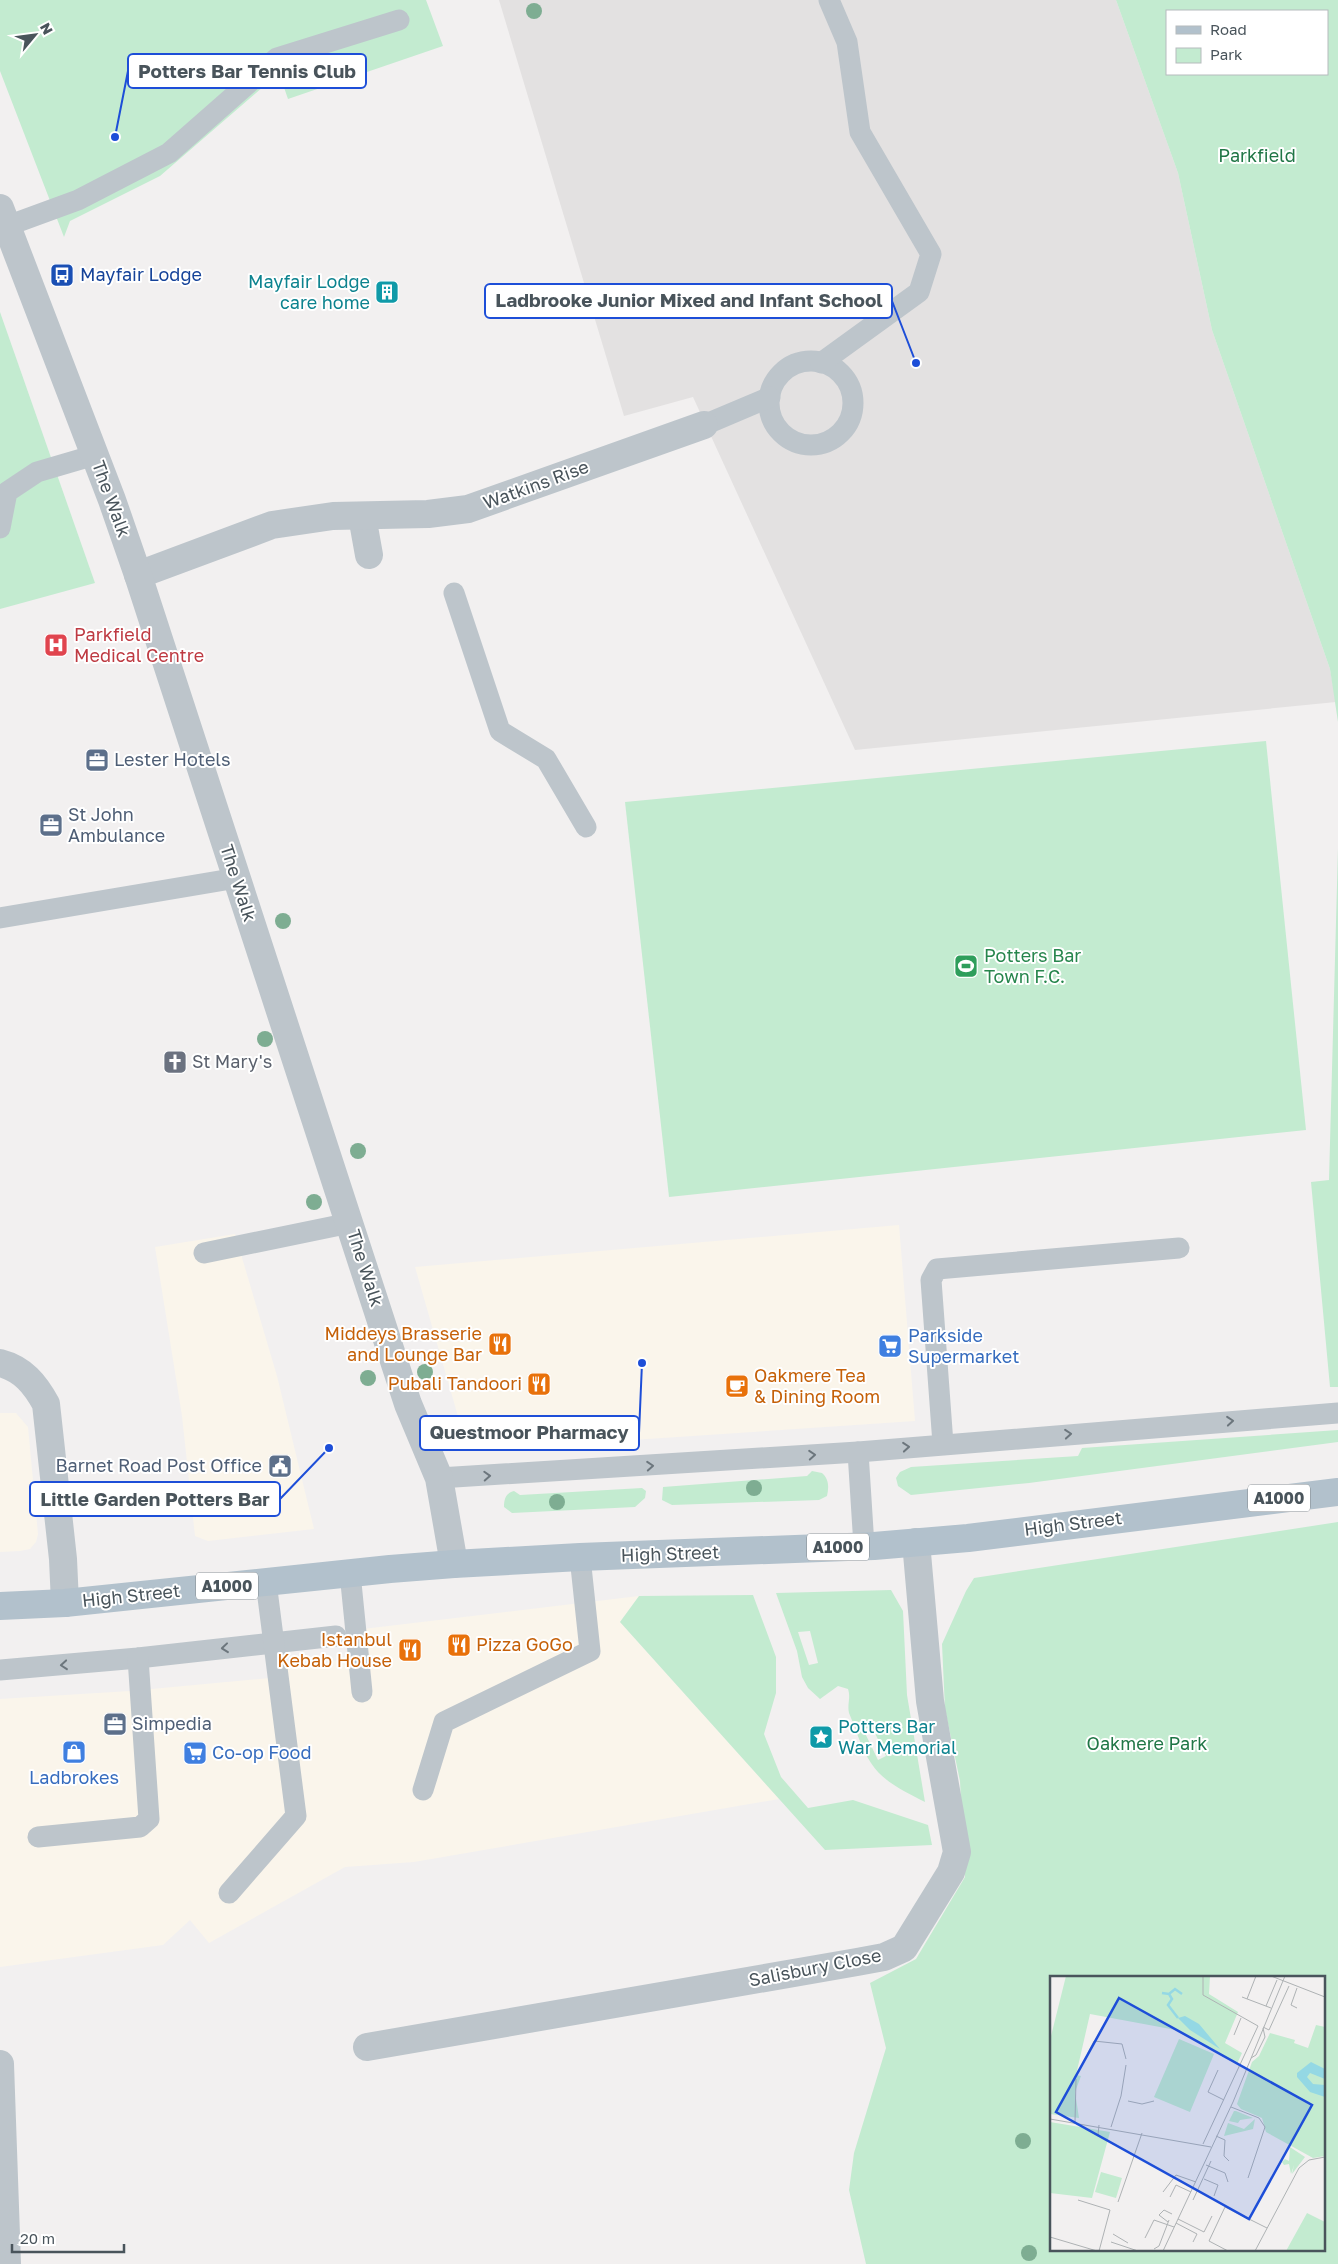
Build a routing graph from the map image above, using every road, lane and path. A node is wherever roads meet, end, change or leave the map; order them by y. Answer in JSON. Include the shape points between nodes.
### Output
{"nodes":[{"id":1,"x":829,"y":0,"type":"edge"},
{"id":2,"x":399,"y":20,"type":"dead end"},
{"id":3,"x":3,"y":217,"type":"edge"},
{"id":4,"x":821,"y":363,"type":"junction"},
{"id":5,"x":770,"y":397,"type":"junction"},
{"id":6,"x":704,"y":425,"type":"joint"},
{"id":7,"x":95,"y":455,"type":"junction"},
{"id":8,"x":362,"y":516,"type":"junction"},
{"id":9,"x":0,"y":528,"type":"edge"},
{"id":10,"x":369,"y":555,"type":"dead end"},
{"id":11,"x":138,"y":575,"type":"junction"},
{"id":12,"x":454,"y":593,"type":"dead end"},
{"id":13,"x":586,"y":827,"type":"dead end"},
{"id":14,"x":237,"y":878,"type":"junction"},
{"id":15,"x":0,"y":918,"type":"edge"},
{"id":16,"x":350,"y":1223,"type":"junction"},
{"id":17,"x":1179,"y":1248,"type":"dead end"},
{"id":18,"x":204,"y":1254,"type":"dead end"},
{"id":19,"x":0,"y":1363,"type":"edge"},
{"id":20,"x":1338,"y":1413,"type":"edge"},
{"id":21,"x":943,"y":1444,"type":"junction"},
{"id":22,"x":858,"y":1452,"type":"junction"},
{"id":23,"x":439,"y":1478,"type":"junction"},
{"id":24,"x":1338,"y":1492,"type":"edge"},
{"id":25,"x":916,"y":1542,"type":"junction"},
{"id":26,"x":864,"y":1546,"type":"junction"},
{"id":27,"x":580,"y":1557,"type":"junction"},
{"id":28,"x":454,"y":1564,"type":"junction"},
{"id":29,"x":350,"y":1573,"type":"junction"},
{"id":30,"x":266,"y":1582,"type":"junction"},
{"id":31,"x":65,"y":1603,"type":"junction"},
{"id":32,"x":0,"y":1606,"type":"edge"},
{"id":33,"x":336,"y":1636,"type":"dead end"},
{"id":34,"x":274,"y":1643,"type":"junction"},
{"id":35,"x":138,"y":1658,"type":"junction"},
{"id":36,"x":0,"y":1670,"type":"edge"},
{"id":37,"x":362,"y":1692,"type":"dead end"},
{"id":38,"x":423,"y":1790,"type":"dead end"},
{"id":39,"x":38,"y":1837,"type":"dead end"},
{"id":40,"x":229,"y":1893,"type":"dead end"},
{"id":41,"x":367,"y":2047,"type":"dead end"},
{"id":42,"x":0,"y":2064,"type":"edge"},
{"id":43,"x":7,"y":2264,"type":"edge"}],
"edges":[{"from":1,"to":4,"type":"lane","via":[[847,42],[860,132],[931,254],[919,292]]},
{"from":2,"to":3,"type":"lane","via":[[276,58],[169,153],[78,200]]},
{"from":3,"to":7,"type":"street","name":"The Walk"},
{"from":4,"to":5,"type":"lane","via":[[801,363],[783,372],[774,383]]},
{"from":4,"to":5,"type":"lane","via":[[843,376],[853,401],[846,426],[837,436],[826,443],[797,443],[775,425],[770,412]]},
{"from":5,"to":6,"type":"lane"},
{"from":6,"to":8,"type":"street","name":"Watkins Rise","via":[[468,509]]},
{"from":7,"to":9,"type":"lane","via":[[37,472],[7,492]]},
{"from":7,"to":11,"type":"street","name":"The Walk"},
{"from":8,"to":10,"type":"street"},
{"from":8,"to":11,"type":"street","name":"Watkins Rise","via":[[333,516],[272,525]]},
{"from":11,"to":14,"type":"street","name":"The Walk"},
{"from":12,"to":13,"type":"lane","via":[[500,731],[546,758]]},
{"from":14,"to":15,"type":"lane"},
{"from":14,"to":16,"type":"street","name":"The Walk"},
{"from":16,"to":18,"type":"lane"},
{"from":16,"to":23,"type":"street","name":"The Walk","via":[[408,1404]]},
{"from":17,"to":21,"type":"lane","via":[[937,1269],[931,1280]]},
{"from":19,"to":31,"type":"street","via":[[11,1366],[35,1384],[46,1404]]},
{"from":21,"to":20,"type":"lane","one_way":true},
{"from":22,"to":21,"type":"lane","one_way":true},
{"from":23,"to":22,"type":"lane","one_way":true},
{"from":22,"to":26,"type":"lane"},
{"from":23,"to":28,"type":"street","name":"The Walk"},
{"from":24,"to":25,"type":"main road","name":"High Street","number":"A1000"},
{"from":25,"to":26,"type":"main road","name":"High Street","number":"A1000"},
{"from":25,"to":41,"type":"street","name":"Salisbury Close","via":[[930,1701],[956,1852],[952,1872],[904,1948],[884,1957],[857,1962]]},
{"from":26,"to":27,"type":"main road","name":"High Street","number":"A1000"},
{"from":27,"to":28,"type":"main road","name":"High Street","number":"A1000"},
{"from":27,"to":38,"type":"lane","via":[[590,1651],[444,1722]]},
{"from":28,"to":29,"type":"main road","name":"High Street","number":"A1000"},
{"from":29,"to":30,"type":"main road","name":"High Street","number":"A1000"},
{"from":29,"to":37,"type":"lane"},
{"from":30,"to":31,"type":"main road","name":"High Street","number":"A1000"},
{"from":30,"to":34,"type":"lane"},
{"from":31,"to":32,"type":"main road","name":"High Street","number":"A1000"},
{"from":33,"to":34,"type":"lane"},
{"from":34,"to":35,"type":"lane","one_way":true},
{"from":34,"to":40,"type":"lane","via":[[296,1816]]},
{"from":35,"to":36,"type":"lane","one_way":true},
{"from":35,"to":39,"type":"lane","via":[[149,1819],[140,1827]]},
{"from":42,"to":43,"type":"street"}]}
